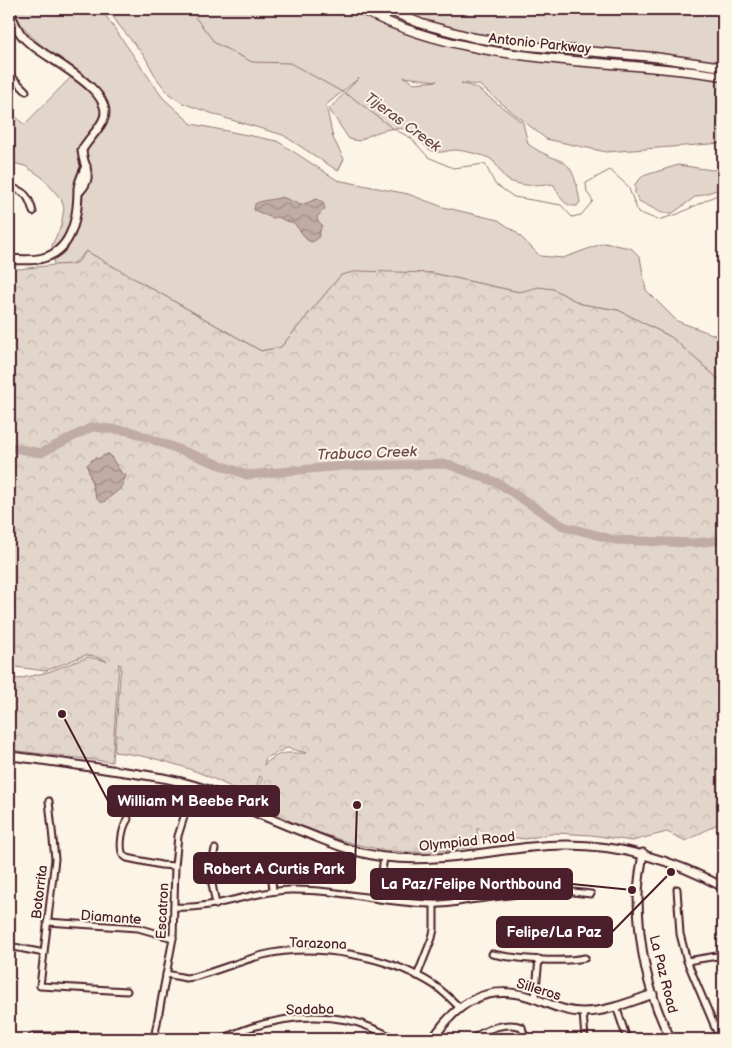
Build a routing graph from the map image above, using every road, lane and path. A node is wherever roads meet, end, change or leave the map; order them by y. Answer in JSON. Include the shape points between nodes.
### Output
{"nodes":[{"id":1,"x":9,"y":9,"type":"edge"},
{"id":2,"x":360,"y":9,"type":"edge"},
{"id":3,"x":386,"y":9,"type":"edge"},
{"id":4,"x":723,"y":67,"type":"edge"},
{"id":5,"x":9,"y":74,"type":"edge"},
{"id":6,"x":723,"y":76,"type":"edge"},
{"id":7,"x":26,"y":91,"type":"dead end"},
{"id":8,"x":9,"y":187,"type":"edge"},
{"id":9,"x":33,"y":212,"type":"dead end"},
{"id":10,"x":9,"y":259,"type":"edge"},
{"id":11,"x":9,"y":756,"type":"edge"},
{"id":12,"x":194,"y":785,"type":"junction"},
{"id":13,"x":49,"y":801,"type":"dead end"},
{"id":14,"x":128,"y":819,"type":"dead end"},
{"id":15,"x":215,"y":849,"type":"dead end"},
{"id":16,"x":642,"y":853,"type":"junction"},
{"id":17,"x":384,"y":857,"type":"junction"},
{"id":18,"x":175,"y":866,"type":"junction"},
{"id":19,"x":271,"y":870,"type":"dead end"},
{"id":20,"x":723,"y":887,"type":"edge"},
{"id":21,"x":677,"y":888,"type":"dead end"},
{"id":22,"x":273,"y":891,"type":"junction"},
{"id":23,"x":591,"y":894,"type":"dead end"},
{"id":24,"x":378,"y":900,"type":"junction"},
{"id":25,"x":216,"y":904,"type":"junction"},
{"id":26,"x":434,"y":904,"type":"junction"},
{"id":27,"x":174,"y":907,"type":"junction"},
{"id":28,"x":47,"y":922,"type":"junction"},
{"id":29,"x":173,"y":938,"type":"junction"},
{"id":30,"x":9,"y":946,"type":"edge"},
{"id":31,"x":44,"y":953,"type":"junction"},
{"id":32,"x":492,"y":954,"type":"dead end"},
{"id":33,"x":723,"y":954,"type":"edge"},
{"id":34,"x":585,"y":958,"type":"dead end"},
{"id":35,"x":539,"y":959,"type":"junction"},
{"id":36,"x":687,"y":961,"type":"junction"},
{"id":37,"x":166,"y":974,"type":"junction"},
{"id":38,"x":417,"y":976,"type":"junction"},
{"id":39,"x":127,"y":991,"type":"dead end"},
{"id":40,"x":653,"y":994,"type":"junction"},
{"id":41,"x":534,"y":998,"type":"junction"},
{"id":42,"x":616,"y":1006,"type":"junction"},
{"id":43,"x":460,"y":1008,"type":"junction"},
{"id":44,"x":583,"y":1012,"type":"junction"},
{"id":45,"x":723,"y":1023,"type":"edge"},
{"id":46,"x":714,"y":1026,"type":"junction"},
{"id":47,"x":66,"y":1037,"type":"edge"},
{"id":48,"x":30,"y":1039,"type":"edge"},
{"id":49,"x":136,"y":1039,"type":"edge"},
{"id":50,"x":154,"y":1039,"type":"edge"},
{"id":51,"x":222,"y":1039,"type":"edge"},
{"id":52,"x":397,"y":1039,"type":"edge"},
{"id":53,"x":433,"y":1039,"type":"edge"},
{"id":54,"x":473,"y":1039,"type":"edge"},
{"id":55,"x":525,"y":1039,"type":"edge"},
{"id":56,"x":585,"y":1039,"type":"edge"},
{"id":57,"x":627,"y":1039,"type":"edge"},
{"id":58,"x":671,"y":1039,"type":"edge"},
{"id":59,"x":720,"y":1039,"type":"edge"}],
"edges":[{"from":1,"to":10,"type":"main road","via":[[26,40],[80,79],[99,96],[105,110],[104,118],[82,150],[86,166],[78,187],[76,220],[70,236],[58,251],[49,256]]},
{"from":2,"to":6,"type":"main road","name":"Antonio Parkway","via":[[419,34],[475,48]]},
{"from":3,"to":4,"type":"main road","name":"Antonio Parkway","via":[[422,24],[475,38]]},
{"from":5,"to":7,"type":"street"},
{"from":8,"to":9,"type":"street","via":[[24,193]]},
{"from":11,"to":12,"type":"main road","name":"Olympiad Road","via":[[143,774]]},
{"from":12,"to":17,"type":"main road","name":"Olympiad Road","via":[[352,851]]},
{"from":12,"to":18,"type":"street","name":"Escatron","via":[[178,836]]},
{"from":13,"to":28,"type":"street","name":"Botorrita","via":[[54,859]]},
{"from":14,"to":18,"type":"street","via":[[121,847],[123,855]]},
{"from":15,"to":25,"type":"street","via":[[210,872]]},
{"from":16,"to":17,"type":"main road","name":"Olympiad Road","via":[[604,846],[561,845],[454,858]]},
{"from":16,"to":20,"type":"main road","name":"Olympiad Road"},
{"from":16,"to":40,"type":"main road","name":"La Paz Road","via":[[638,895],[640,927]]},
{"from":17,"to":24,"type":"street"},
{"from":18,"to":27,"type":"street","name":"Escatron"},
{"from":19,"to":22,"type":"street"},
{"from":21,"to":36,"type":"street","via":[[680,934]]},
{"from":22,"to":24,"type":"street","via":[[303,890]]},
{"from":22,"to":25,"type":"street"},
{"from":23,"to":26,"type":"street","via":[[555,890]]},
{"from":24,"to":26,"type":"street"},
{"from":25,"to":27,"type":"street"},
{"from":26,"to":38,"type":"street","via":[[432,938]]},
{"from":27,"to":29,"type":"street","name":"Escatron"},
{"from":28,"to":29,"type":"street","name":"Diamante","via":[[138,928]]},
{"from":28,"to":31,"type":"street","name":"Botorrita"},
{"from":29,"to":37,"type":"street","name":"Escatron"},
{"from":30,"to":31,"type":"street"},
{"from":31,"to":39,"type":"street","name":"Botorrita","via":[[40,986]]},
{"from":32,"to":35,"type":"street"},
{"from":33,"to":36,"type":"street"},
{"from":34,"to":35,"type":"street"},
{"from":35,"to":41,"type":"street"},
{"from":36,"to":46,"type":"street"},
{"from":37,"to":38,"type":"street","name":"Tarazona","via":[[194,977],[265,954],[326,951],[350,954]]},
{"from":37,"to":50,"type":"street","name":"Escatron"},
{"from":38,"to":43,"type":"street","name":"Tarazona","via":[[435,986]]},
{"from":40,"to":42,"type":"main road","name":"Silleros"},
{"from":40,"to":58,"type":"main road","name":"La Paz Road"},
{"from":41,"to":43,"type":"main road","name":"Silleros","via":[[516,992],[483,994]]},
{"from":41,"to":44,"type":"main road","name":"Silleros","via":[[566,1011]]},
{"from":42,"to":44,"type":"main road","name":"Silleros"},
{"from":42,"to":57,"type":"street"},
{"from":43,"to":53,"type":"main road","name":"Silleros"},
{"from":44,"to":56,"type":"street"},
{"from":45,"to":46,"type":"street"},
{"from":46,"to":59,"type":"street"},
{"from":47,"to":48,"type":"street","via":[[33,1036]]},
{"from":47,"to":49,"type":"street"},
{"from":51,"to":52,"type":"street","name":"Sadaba","via":[[270,1022],[324,1017],[348,1020]]},
{"from":54,"to":55,"type":"street","via":[[492,1028],[517,1025],[522,1027]]}]}
